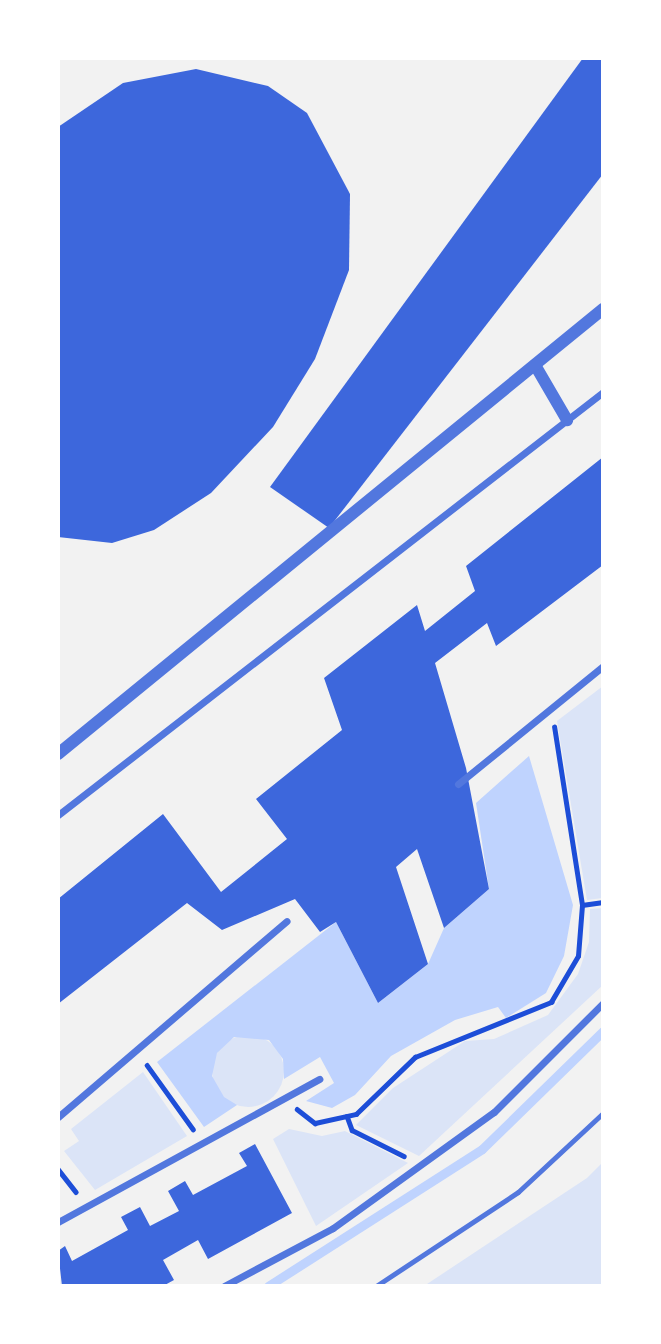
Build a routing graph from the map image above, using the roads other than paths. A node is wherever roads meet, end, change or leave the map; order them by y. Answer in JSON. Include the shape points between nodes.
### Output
{"nodes":[{"id":1,"x":603,"y":309,"type":"edge"},
{"id":2,"x":535,"y":365,"type":"junction"},
{"id":3,"x":603,"y":392,"type":"edge"},
{"id":4,"x":567,"y":420,"type":"junction"},
{"id":5,"x":603,"y":666,"type":"edge"},
{"id":6,"x":58,"y":754,"type":"edge"},
{"id":7,"x":458,"y":784,"type":"dead end"},
{"id":8,"x":58,"y":815,"type":"edge"},
{"id":9,"x":286,"y":921,"type":"dead end"},
{"id":10,"x":603,"y":1003,"type":"edge"},
{"id":11,"x":319,"y":1079,"type":"dead end"},
{"id":12,"x":603,"y":1113,"type":"edge"},
{"id":13,"x":58,"y":1117,"type":"edge"},
{"id":14,"x":58,"y":1223,"type":"edge"},
{"id":15,"x":224,"y":1286,"type":"edge"},
{"id":16,"x":376,"y":1286,"type":"edge"}],
"edges":[{"from":1,"to":2,"type":"street"},
{"from":2,"to":4,"type":"street"},
{"from":2,"to":6,"type":"street"},
{"from":3,"to":4,"type":"street"},
{"from":4,"to":8,"type":"street"},
{"from":5,"to":7,"type":"street"},
{"from":9,"to":13,"type":"street"},
{"from":10,"to":15,"type":"street","via":[[494,1112],[333,1228]]},
{"from":11,"to":14,"type":"street"},
{"from":12,"to":16,"type":"lane","via":[[518,1192]]}]}
